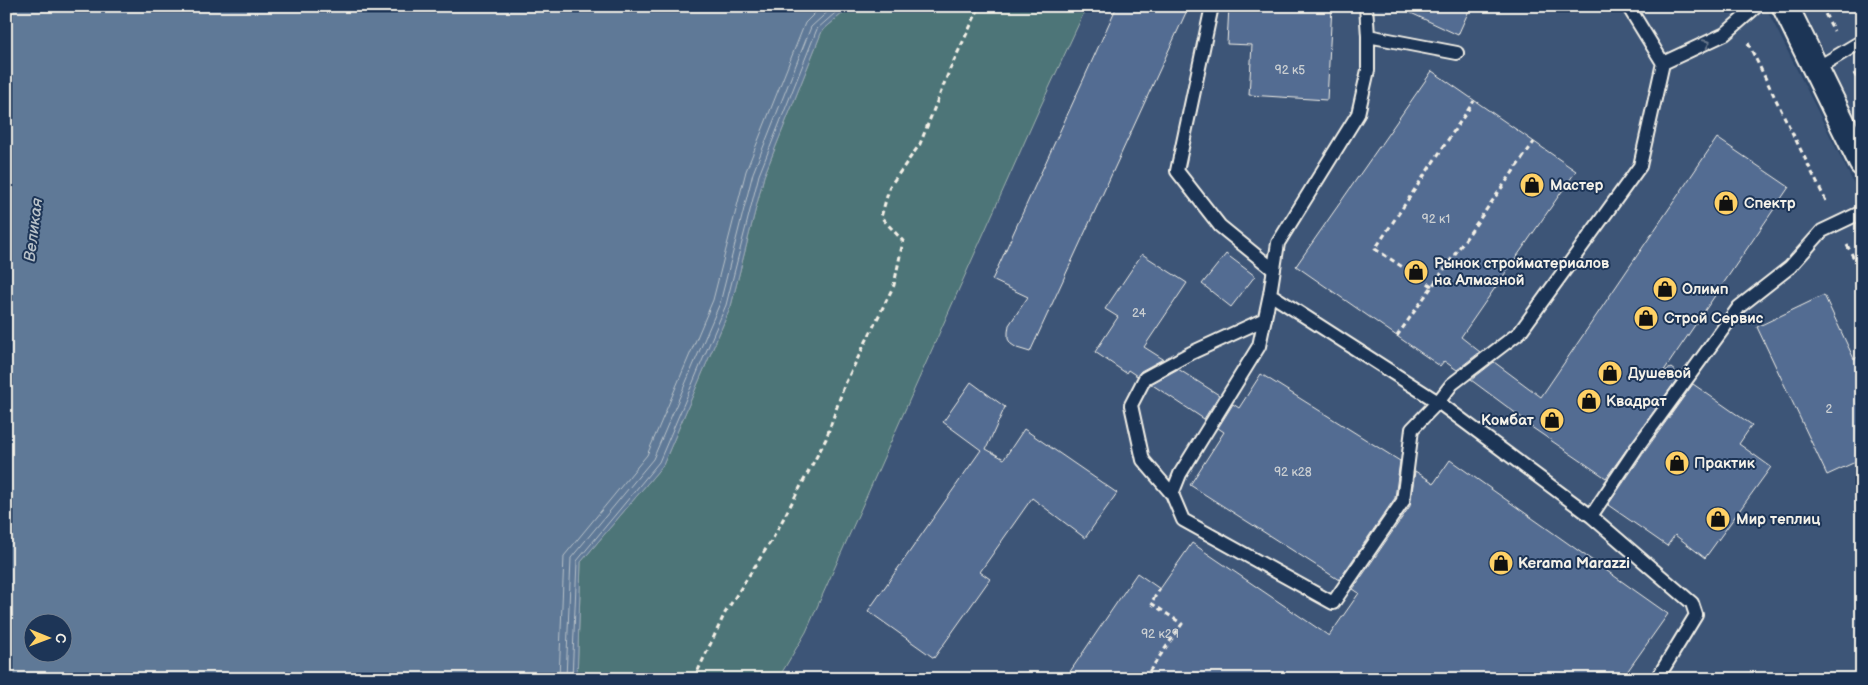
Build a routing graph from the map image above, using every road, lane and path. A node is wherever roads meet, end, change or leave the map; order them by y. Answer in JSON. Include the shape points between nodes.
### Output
{"nodes":[{"id":1,"x":980,"y":6,"type":"edge"},
{"id":2,"x":1212,"y":6,"type":"edge"},
{"id":3,"x":1366,"y":6,"type":"edge"},
{"id":4,"x":1628,"y":6,"type":"edge"},
{"id":5,"x":1757,"y":6,"type":"edge"},
{"id":6,"x":1785,"y":6,"type":"edge"},
{"id":7,"x":1368,"y":36,"type":"junction"},
{"id":8,"x":1862,"y":41,"type":"edge"},
{"id":9,"x":1748,"y":42,"type":"dead end"},
{"id":10,"x":1458,"y":53,"type":"dead end"},
{"id":11,"x":1663,"y":64,"type":"junction"},
{"id":12,"x":1817,"y":68,"type":"junction"},
{"id":13,"x":1474,"y":101,"type":"dead end"},
{"id":14,"x":1534,"y":142,"type":"dead end"},
{"id":15,"x":1862,"y":163,"type":"edge"},
{"id":16,"x":1831,"y":211,"type":"dead end"},
{"id":17,"x":1862,"y":212,"type":"edge"},
{"id":18,"x":1844,"y":238,"type":"dead end"},
{"id":19,"x":1274,"y":270,"type":"junction"},
{"id":20,"x":1862,"y":274,"type":"edge"},
{"id":21,"x":1432,"y":286,"type":"junction"},
{"id":22,"x":1270,"y":294,"type":"junction"},
{"id":23,"x":1265,"y":319,"type":"junction"},
{"id":24,"x":1396,"y":336,"type":"dead end"},
{"id":25,"x":1438,"y":402,"type":"junction"},
{"id":26,"x":1172,"y":494,"type":"junction"},
{"id":27,"x":1591,"y":516,"type":"junction"},
{"id":28,"x":1160,"y":589,"type":"dead end"},
{"id":29,"x":694,"y":679,"type":"edge"},
{"id":30,"x":1144,"y":679,"type":"edge"},
{"id":31,"x":1657,"y":679,"type":"edge"}],
"edges":[{"from":1,"to":29,"type":"path","via":[[920,144],[890,186],[881,216],[903,241],[894,285],[844,386],[826,439],[773,538],[726,613]]},
{"from":2,"to":19,"type":"lane","via":[[1177,171],[1220,226]]},
{"from":3,"to":7,"type":"lane"},
{"from":4,"to":11,"type":"lane"},
{"from":11,"to":5,"type":"lane","one_way":true,"via":[[1725,34]]},
{"from":6,"to":12,"type":"street"},
{"from":7,"to":10,"type":"lane"},
{"from":7,"to":19,"type":"lane","via":[[1368,70],[1358,114],[1278,242]]},
{"from":8,"to":12,"type":"lane"},
{"from":9,"to":16,"type":"path"},
{"from":11,"to":25,"type":"lane","via":[[1640,166],[1520,332],[1452,384]]},
{"from":12,"to":15,"type":"street"},
{"from":13,"to":21,"type":"path","via":[[1375,249]]},
{"from":14,"to":21,"type":"path"},
{"from":17,"to":27,"type":"lane","via":[[1822,231],[1790,267],[1739,307]]},
{"from":18,"to":20,"type":"path"},
{"from":19,"to":22,"type":"lane"},
{"from":21,"to":24,"type":"path"},
{"from":22,"to":23,"type":"lane"},
{"from":22,"to":25,"type":"lane"},
{"from":23,"to":26,"type":"lane","via":[[1259,346],[1180,474]]},
{"from":23,"to":26,"type":"lane","via":[[1145,378],[1131,405],[1143,460]]},
{"from":25,"to":26,"type":"lane","via":[[1412,429],[1403,501],[1333,603],[1183,520]]},
{"from":25,"to":27,"type":"lane"},
{"from":27,"to":31,"type":"lane","via":[[1692,603],[1696,616]]},
{"from":28,"to":30,"type":"path","via":[[1151,603],[1182,624]]}]}
